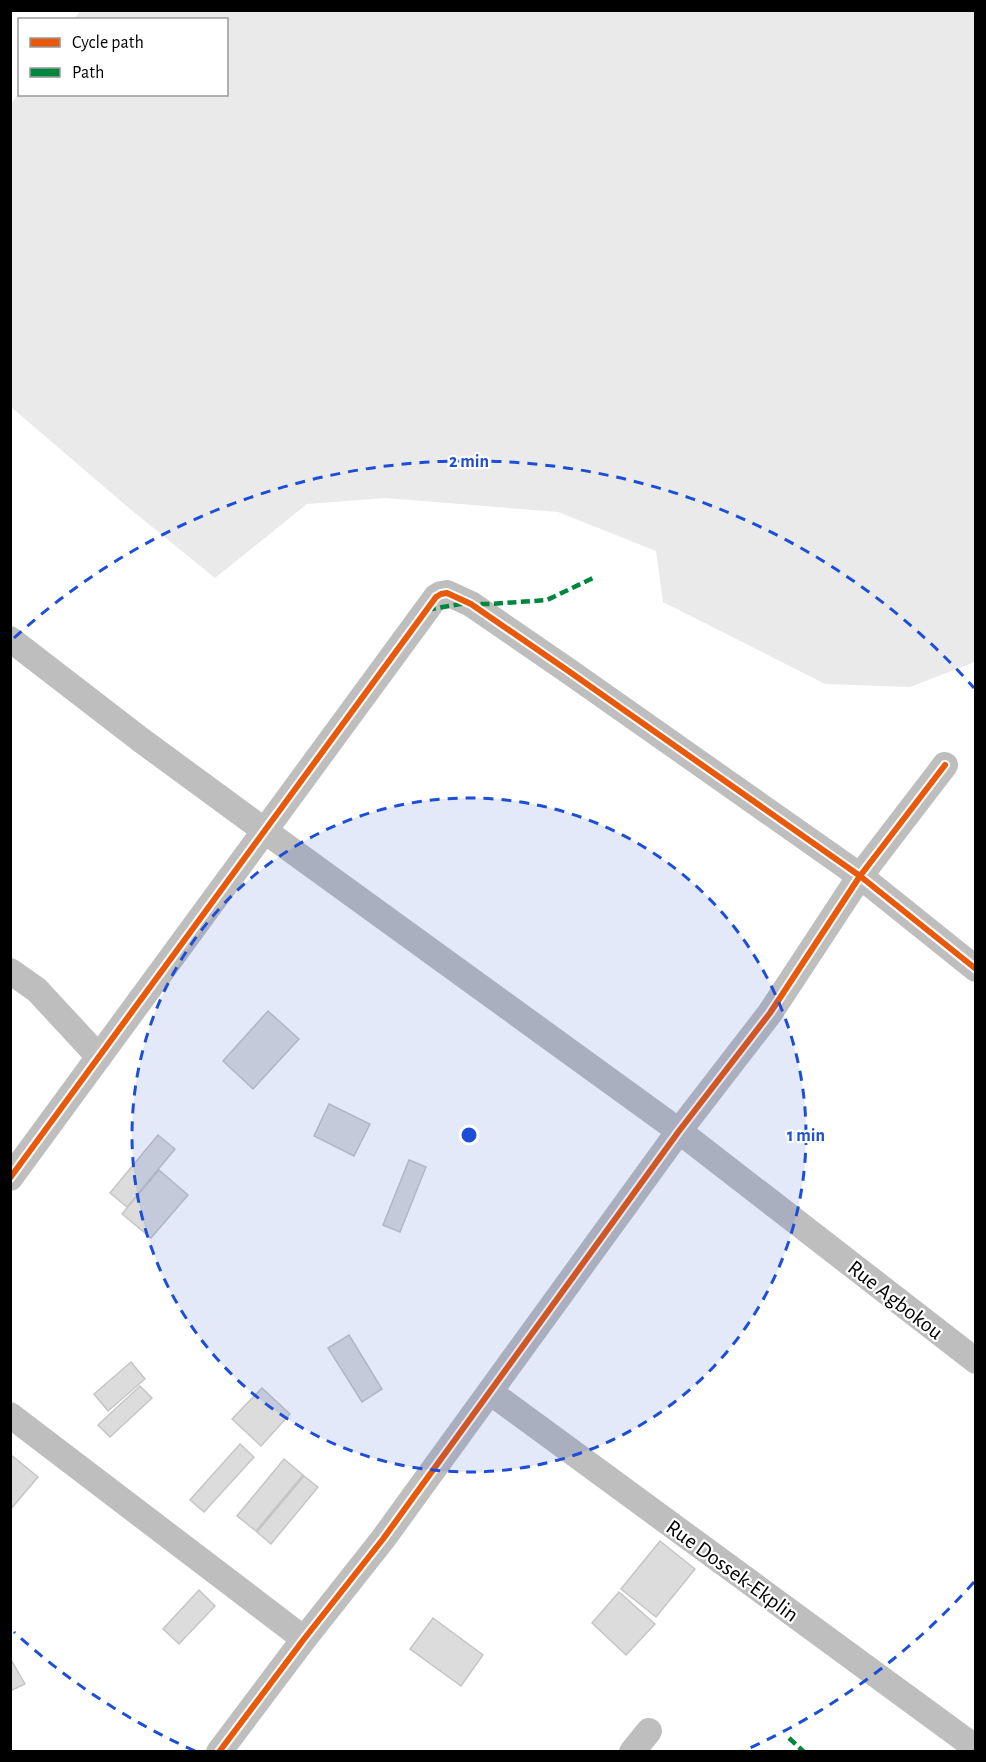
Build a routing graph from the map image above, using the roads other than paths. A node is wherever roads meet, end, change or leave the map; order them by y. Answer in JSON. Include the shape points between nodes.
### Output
{"nodes":[{"id":1,"x":10,"y":639,"type":"edge"},
{"id":2,"x":945,"y":765,"type":"dead end"},
{"id":3,"x":265,"y":831,"type":"junction"},
{"id":4,"x":860,"y":876,"type":"junction"},
{"id":5,"x":975,"y":969,"type":"edge"},
{"id":6,"x":10,"y":971,"type":"edge"},
{"id":7,"x":99,"y":1057,"type":"junction"},
{"id":8,"x":679,"y":1131,"type":"junction"},
{"id":9,"x":10,"y":1178,"type":"edge"},
{"id":10,"x":975,"y":1360,"type":"edge"},
{"id":11,"x":490,"y":1392,"type":"junction"},
{"id":12,"x":10,"y":1415,"type":"edge"},
{"id":13,"x":304,"y":1639,"type":"junction"},
{"id":14,"x":649,"y":1731,"type":"dead end"},
{"id":15,"x":975,"y":1749,"type":"edge"},
{"id":16,"x":219,"y":1752,"type":"edge"},
{"id":17,"x":632,"y":1752,"type":"edge"}],
"edges":[{"from":1,"to":3,"type":"street","name":"Rue Agbokou"},
{"from":2,"to":4,"type":"street"},
{"from":3,"to":4,"type":"street","via":[[436,597],[447,593],[490,617]]},
{"from":3,"to":7,"type":"street"},
{"from":3,"to":8,"type":"street","name":"Rue Agbokou"},
{"from":4,"to":5,"type":"street"},
{"from":4,"to":8,"type":"street","via":[[770,1013]]},
{"from":6,"to":7,"type":"street","via":[[37,990]]},
{"from":7,"to":9,"type":"street"},
{"from":8,"to":10,"type":"street","name":"Rue Agbokou"},
{"from":8,"to":11,"type":"street"},
{"from":11,"to":13,"type":"street"},
{"from":11,"to":15,"type":"street","name":"Rue Dossek-Ekplin"},
{"from":12,"to":13,"type":"street"},
{"from":13,"to":16,"type":"street"},
{"from":14,"to":17,"type":"street"}]}
